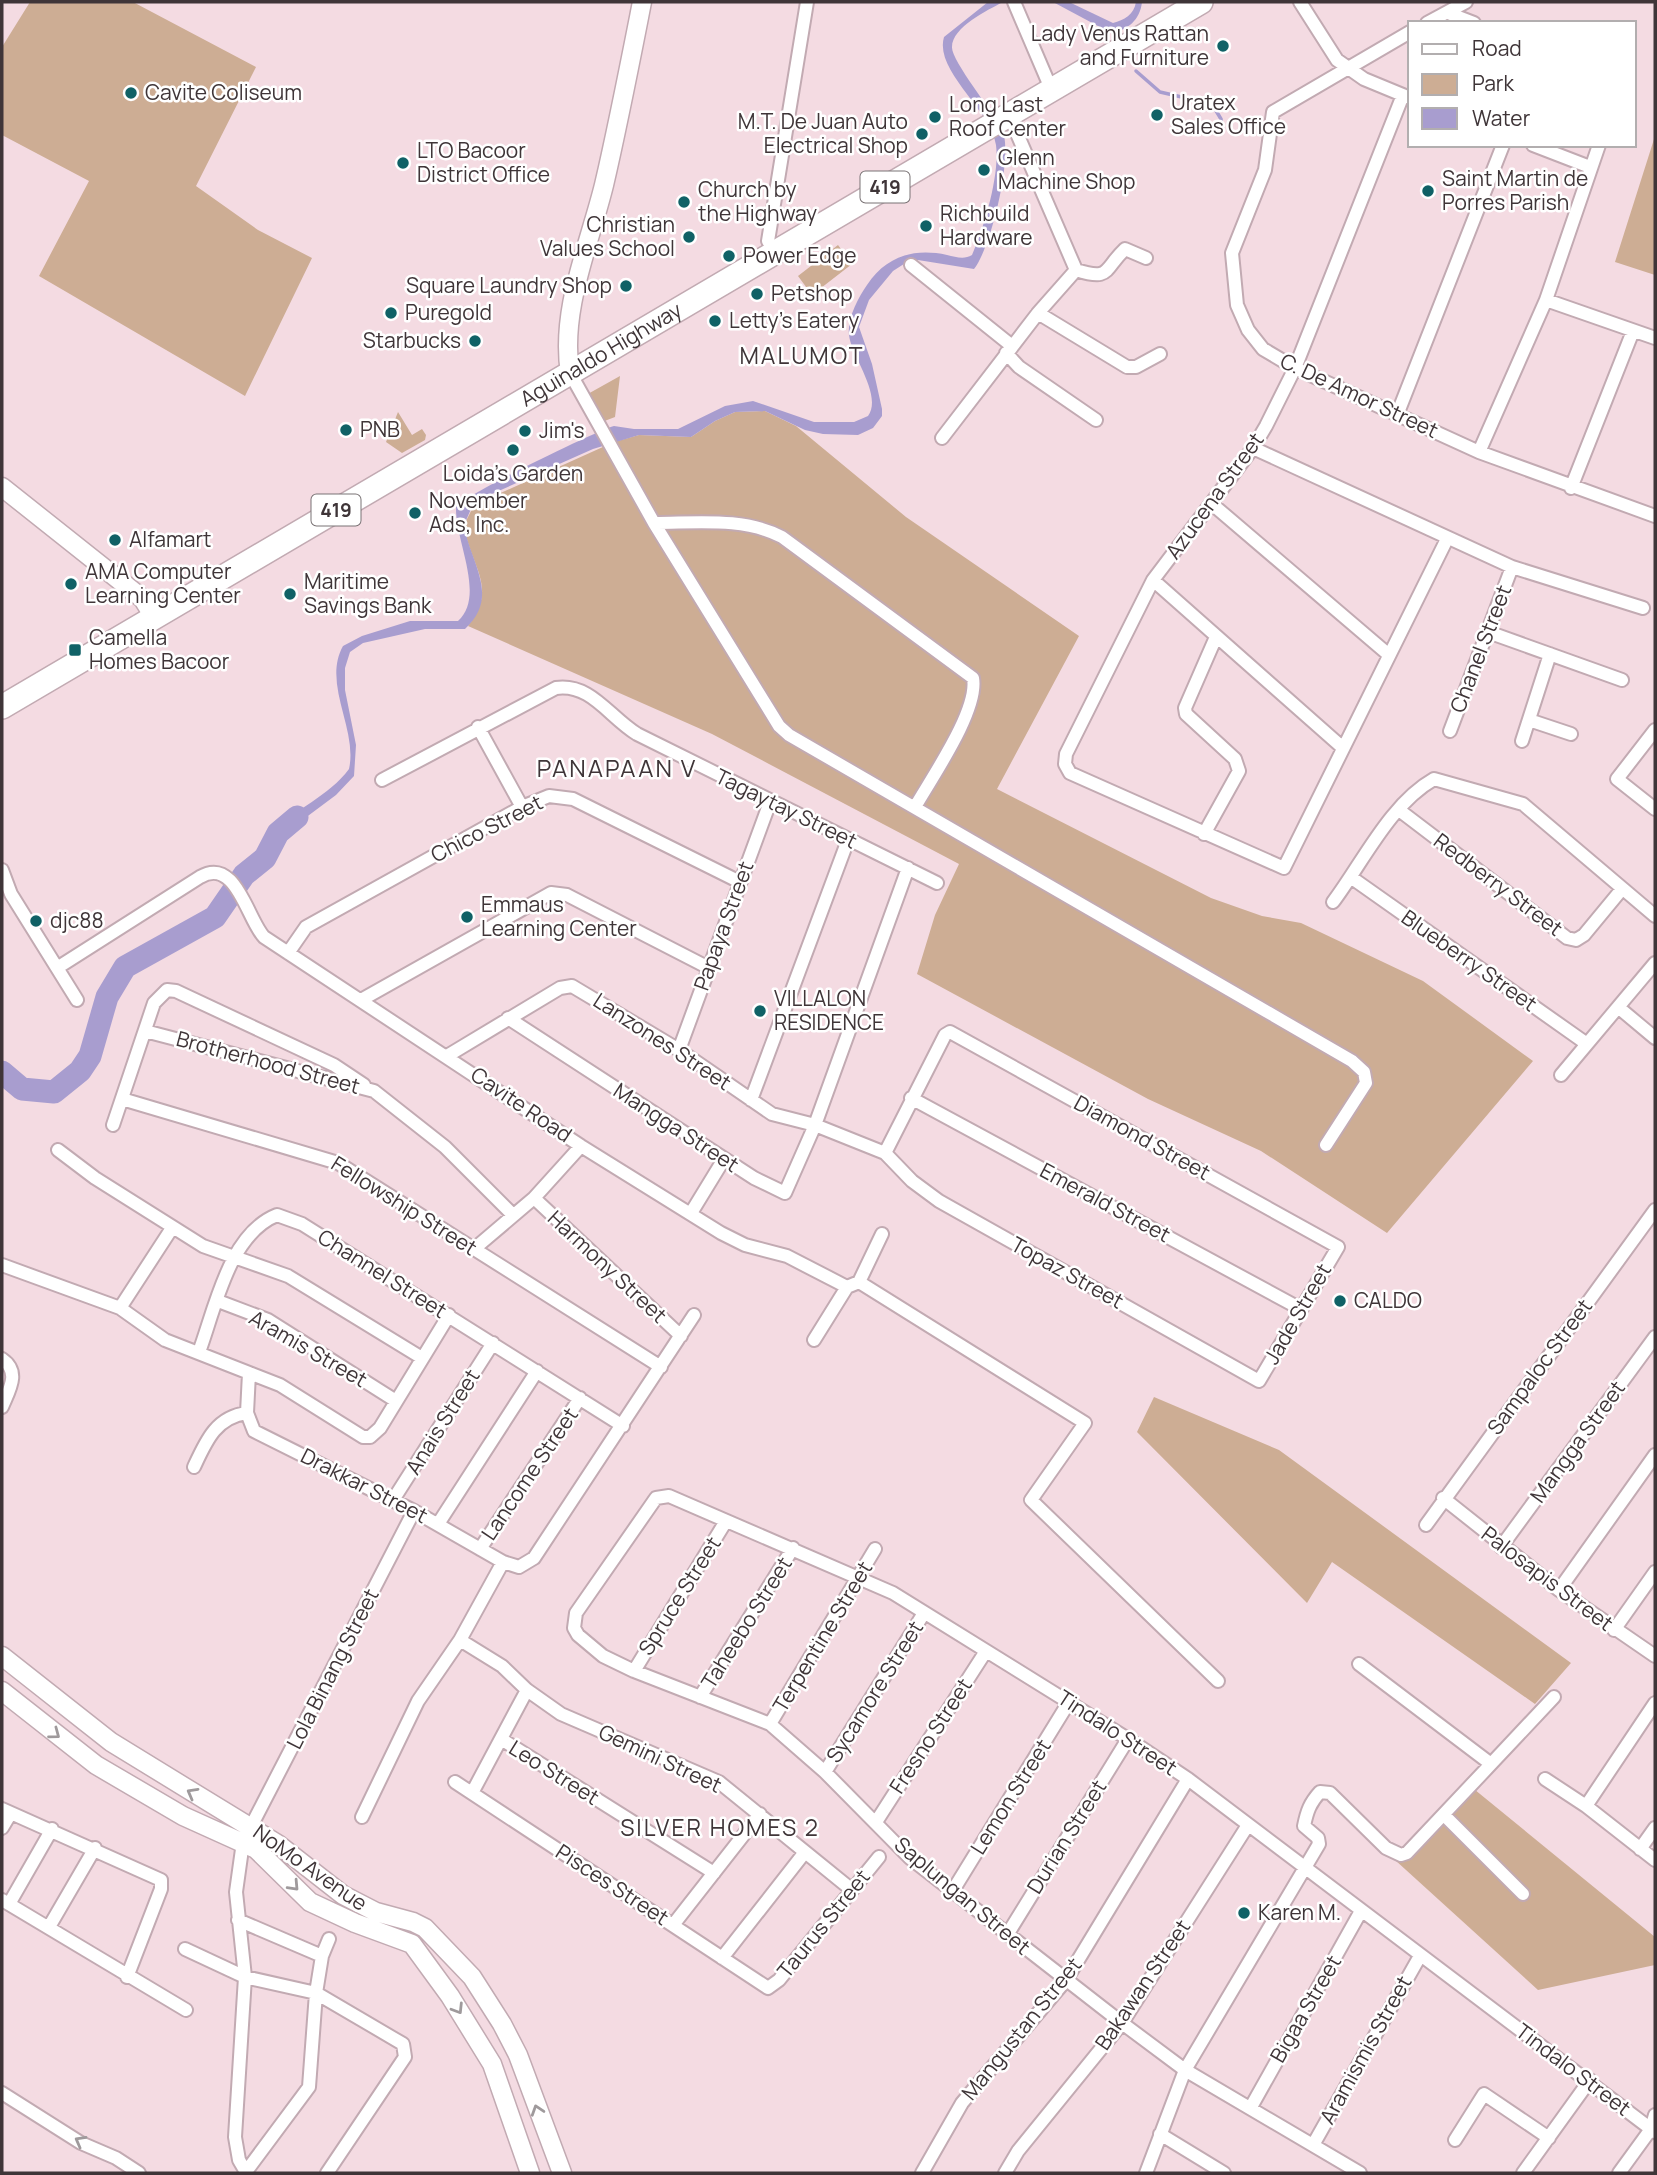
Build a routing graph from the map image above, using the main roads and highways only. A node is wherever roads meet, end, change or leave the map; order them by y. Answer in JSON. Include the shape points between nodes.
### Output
{"nodes":[{"id":1,"x":642,"y":2,"type":"edge"},
{"id":2,"x":1201,"y":2,"type":"edge"},
{"id":3,"x":570,"y":373,"type":"junction"},
{"id":4,"x":2,"y":487,"type":"edge"},
{"id":5,"x":154,"y":617,"type":"junction"},
{"id":6,"x":2,"y":707,"type":"edge"},
{"id":7,"x":2,"y":1656,"type":"edge"},
{"id":8,"x":2,"y":1691,"type":"edge"},
{"id":9,"x":247,"y":1834,"type":"junction"},
{"id":10,"x":530,"y":2173,"type":"edge"},
{"id":11,"x":562,"y":2173,"type":"edge"}],
"edges":[{"from":1,"to":3,"type":"main road","via":[[612,150],[571,306]]},
{"from":2,"to":3,"type":"highway","name":"Aguinaldo Highway","number":"419"},
{"from":3,"to":5,"type":"highway","name":"Aguinaldo Highway","number":"419"},
{"from":4,"to":5,"type":"main road","via":[[143,599]]},
{"from":5,"to":6,"type":"highway","name":"Aguinaldo Highway","number":"419"},
{"from":9,"to":7,"type":"main road","name":"NoMo Avenue","one_way":true,"via":[[111,1742]]},
{"from":8,"to":9,"type":"main road","name":"NoMo Avenue","one_way":true,"via":[[96,1765],[155,1802]]},
{"from":9,"to":10,"type":"main road","name":"NoMo Avenue","one_way":true,"via":[[310,1902],[412,1944],[492,2064]]},
{"from":11,"to":9,"type":"main road","name":"NoMo Avenue","one_way":true,"via":[[518,2055],[472,1977],[425,1928],[355,1902]]}]}
